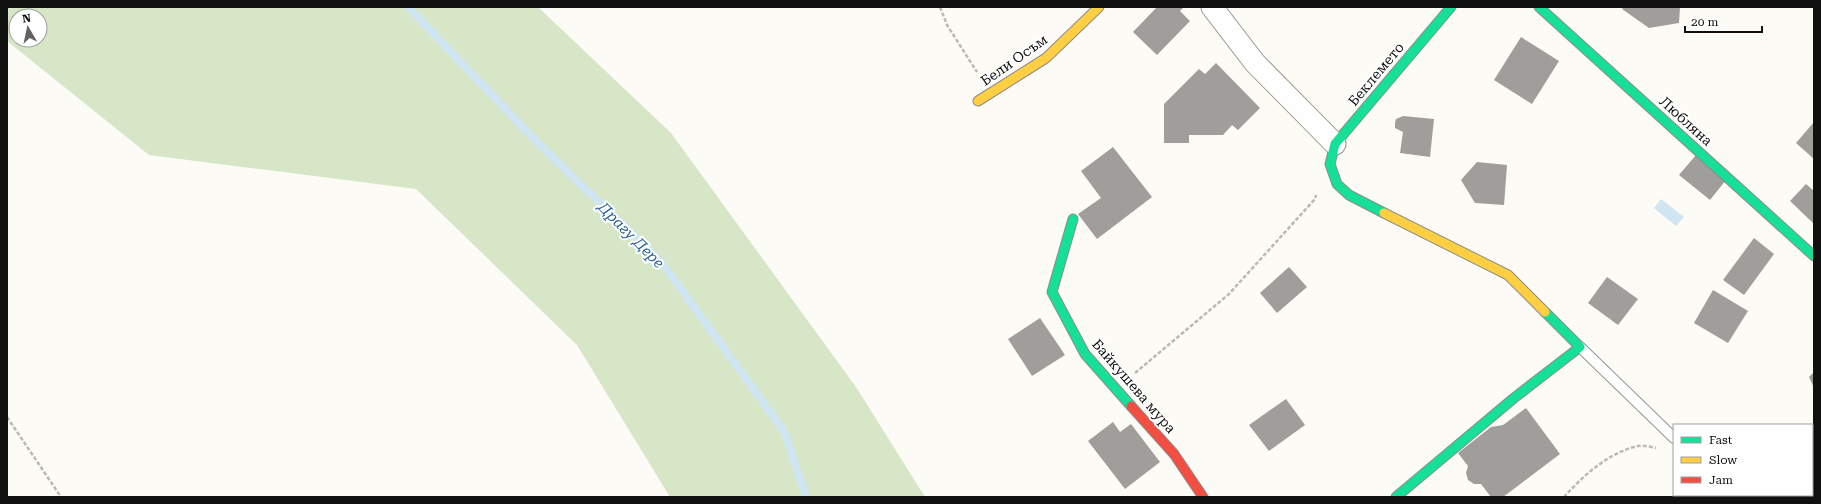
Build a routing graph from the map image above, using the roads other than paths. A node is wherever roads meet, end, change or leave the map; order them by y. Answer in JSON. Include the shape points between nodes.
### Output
{"nodes":[{"id":1,"x":1099,"y":7,"type":"edge"},
{"id":2,"x":1212,"y":7,"type":"edge"},
{"id":3,"x":1452,"y":7,"type":"edge"},
{"id":4,"x":1539,"y":7,"type":"edge"},
{"id":5,"x":978,"y":101,"type":"dead end"},
{"id":6,"x":1332,"y":154,"type":"junction"},
{"id":7,"x":1073,"y":219,"type":"dead end"},
{"id":8,"x":1814,"y":256,"type":"edge"},
{"id":9,"x":1580,"y":347,"type":"junction"},
{"id":10,"x":1673,"y":437,"type":"edge"},
{"id":11,"x":1203,"y":497,"type":"edge"},
{"id":12,"x":1396,"y":497,"type":"edge"}],
"edges":[{"from":1,"to":5,"type":"street","name":"Бели Осъм","via":[[1046,58]]},
{"from":2,"to":6,"type":"street","via":[[1255,64]]},
{"from":3,"to":6,"type":"street","name":"Беклемето"},
{"from":4,"to":8,"type":"street","name":"Любляна"},
{"from":6,"to":9,"type":"street","via":[[1337,184],[1349,195],[1508,275]]},
{"from":7,"to":11,"type":"street","name":"Байкушева мура","via":[[1052,292],[1085,354],[1174,454]]},
{"from":9,"to":10,"type":"lane"},
{"from":9,"to":12,"type":"street","via":[[1514,398]]}]}
